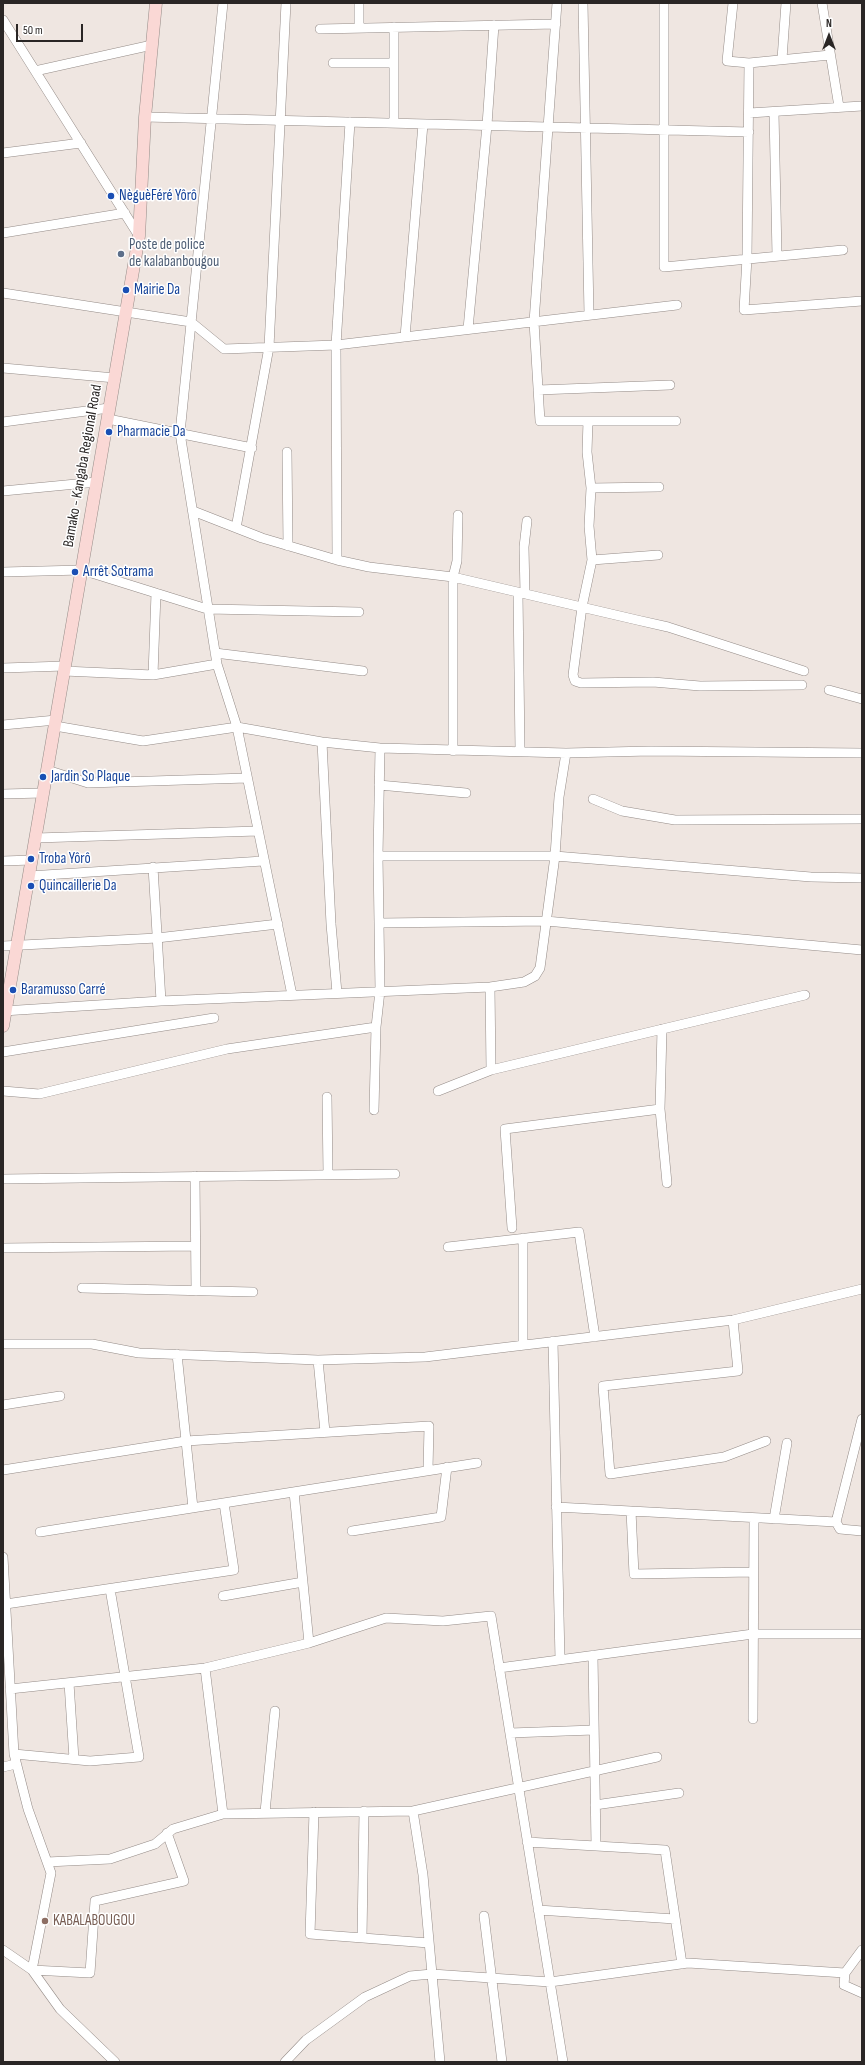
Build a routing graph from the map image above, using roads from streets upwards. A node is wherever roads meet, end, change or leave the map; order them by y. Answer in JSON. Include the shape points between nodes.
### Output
{"nodes":[{"id":1,"x":156,"y":3,"type":"edge"},
{"id":2,"x":223,"y":3,"type":"edge"},
{"id":3,"x":286,"y":3,"type":"edge"},
{"id":4,"x":359,"y":3,"type":"edge"},
{"id":5,"x":557,"y":3,"type":"edge"},
{"id":6,"x":583,"y":3,"type":"edge"},
{"id":7,"x":664,"y":3,"type":"edge"},
{"id":8,"x":733,"y":3,"type":"edge"},
{"id":9,"x":786,"y":3,"type":"edge"},
{"id":10,"x":822,"y":3,"type":"edge"},
{"id":11,"x":3,"y":20,"type":"edge"},
{"id":12,"x":556,"y":24,"type":"junction"},
{"id":13,"x":494,"y":25,"type":"junction"},
{"id":14,"x":394,"y":27,"type":"junction"},
{"id":15,"x":359,"y":28,"type":"junction"},
{"id":16,"x":320,"y":29,"type":"dead end"},
{"id":17,"x":152,"y":45,"type":"junction"},
{"id":18,"x":830,"y":55,"type":"junction"},
{"id":19,"x":782,"y":59,"type":"junction"},
{"id":20,"x":333,"y":63,"type":"dead end"},
{"id":21,"x":394,"y":63,"type":"junction"},
{"id":22,"x":749,"y":63,"type":"junction"},
{"id":23,"x":35,"y":71,"type":"junction"},
{"id":24,"x":862,"y":106,"type":"edge"},
{"id":25,"x":839,"y":107,"type":"junction"},
{"id":26,"x":774,"y":112,"type":"junction"},
{"id":27,"x":750,"y":113,"type":"junction"},
{"id":28,"x":146,"y":117,"type":"junction"},
{"id":29,"x":211,"y":118,"type":"junction"},
{"id":30,"x":280,"y":120,"type":"junction"},
{"id":31,"x":350,"y":122,"type":"junction"},
{"id":32,"x":394,"y":123,"type":"junction"},
{"id":33,"x":423,"y":124,"type":"junction"},
{"id":34,"x":487,"y":125,"type":"junction"},
{"id":35,"x":548,"y":127,"type":"junction"},
{"id":36,"x":586,"y":128,"type":"junction"},
{"id":37,"x":664,"y":130,"type":"junction"},
{"id":38,"x":749,"y":132,"type":"junction"},
{"id":39,"x":81,"y":143,"type":"junction"},
{"id":40,"x":3,"y":153,"type":"edge"},
{"id":41,"x":125,"y":213,"type":"junction"},
{"id":42,"x":3,"y":232,"type":"edge"},
{"id":43,"x":139,"y":236,"type":"junction"},
{"id":44,"x":843,"y":250,"type":"dead end"},
{"id":45,"x":777,"y":256,"type":"junction"},
{"id":46,"x":747,"y":258,"type":"junction"},
{"id":47,"x":3,"y":293,"type":"edge"},
{"id":48,"x":862,"y":300,"type":"edge"},
{"id":49,"x":677,"y":305,"type":"dead end"},
{"id":50,"x":126,"y":312,"type":"junction"},
{"id":51,"x":589,"y":315,"type":"junction"},
{"id":52,"x":191,"y":322,"type":"junction"},
{"id":53,"x":534,"y":322,"type":"junction"},
{"id":54,"x":468,"y":329,"type":"junction"},
{"id":55,"x":405,"y":337,"type":"junction"},
{"id":56,"x":336,"y":344,"type":"junction"},
{"id":57,"x":269,"y":347,"type":"junction"},
{"id":58,"x":3,"y":368,"type":"edge"},
{"id":59,"x":115,"y":378,"type":"junction"},
{"id":60,"x":670,"y":385,"type":"dead end"},
{"id":61,"x":538,"y":390,"type":"junction"},
{"id":62,"x":109,"y":413,"type":"junction"},
{"id":63,"x":588,"y":421,"type":"junction"},
{"id":64,"x":3,"y":422,"type":"edge"},
{"id":65,"x":676,"y":422,"type":"dead end"},
{"id":66,"x":180,"y":433,"type":"junction"},
{"id":67,"x":252,"y":448,"type":"junction"},
{"id":68,"x":287,"y":452,"type":"dead end"},
{"id":69,"x":97,"y":482,"type":"junction"},
{"id":70,"x":659,"y":487,"type":"dead end"},
{"id":71,"x":590,"y":488,"type":"junction"},
{"id":72,"x":3,"y":491,"type":"edge"},
{"id":73,"x":193,"y":511,"type":"junction"},
{"id":74,"x":458,"y":515,"type":"dead end"},
{"id":75,"x":527,"y":521,"type":"dead end"},
{"id":76,"x":236,"y":528,"type":"junction"},
{"id":77,"x":288,"y":546,"type":"junction"},
{"id":78,"x":658,"y":555,"type":"dead end"},
{"id":79,"x":337,"y":560,"type":"junction"},
{"id":80,"x":592,"y":560,"type":"junction"},
{"id":81,"x":82,"y":570,"type":"junction"},
{"id":82,"x":3,"y":572,"type":"edge"},
{"id":83,"x":453,"y":577,"type":"junction"},
{"id":84,"x":156,"y":593,"type":"junction"},
{"id":85,"x":522,"y":594,"type":"junction"},
{"id":86,"x":582,"y":607,"type":"junction"},
{"id":87,"x":207,"y":609,"type":"junction"},
{"id":88,"x":359,"y":612,"type":"dead end"},
{"id":89,"x":215,"y":653,"type":"junction"},
{"id":90,"x":217,"y":664,"type":"junction"},
{"id":91,"x":3,"y":668,"type":"edge"},
{"id":92,"x":65,"y":668,"type":"junction"},
{"id":93,"x":804,"y":670,"type":"dead end"},
{"id":94,"x":363,"y":671,"type":"dead end"},
{"id":95,"x":153,"y":675,"type":"junction"},
{"id":96,"x":802,"y":685,"type":"dead end"},
{"id":97,"x":829,"y":690,"type":"dead end"},
{"id":98,"x":862,"y":699,"type":"edge"},
{"id":99,"x":55,"y":723,"type":"junction"},
{"id":100,"x":3,"y":725,"type":"edge"},
{"id":101,"x":237,"y":727,"type":"junction"},
{"id":102,"x":322,"y":742,"type":"junction"},
{"id":103,"x":380,"y":748,"type":"junction"},
{"id":104,"x":453,"y":751,"type":"junction"},
{"id":105,"x":520,"y":751,"type":"junction"},
{"id":106,"x":566,"y":753,"type":"junction"},
{"id":107,"x":862,"y":753,"type":"edge"},
{"id":108,"x":47,"y":770,"type":"junction"},
{"id":109,"x":247,"y":778,"type":"junction"},
{"id":110,"x":379,"y":785,"type":"junction"},
{"id":111,"x":43,"y":793,"type":"junction"},
{"id":112,"x":466,"y":793,"type":"dead end"},
{"id":113,"x":3,"y":794,"type":"edge"},
{"id":114,"x":593,"y":799,"type":"dead end"},
{"id":115,"x":862,"y":819,"type":"edge"},
{"id":116,"x":258,"y":831,"type":"junction"},
{"id":117,"x":36,"y":838,"type":"junction"},
{"id":118,"x":378,"y":856,"type":"junction"},
{"id":119,"x":555,"y":856,"type":"junction"},
{"id":120,"x":32,"y":860,"type":"junction"},
{"id":121,"x":3,"y":861,"type":"edge"},
{"id":122,"x":264,"y":861,"type":"junction"},
{"id":123,"x":153,"y":867,"type":"junction"},
{"id":124,"x":29,"y":876,"type":"junction"},
{"id":125,"x":862,"y":878,"type":"edge"},
{"id":126,"x":546,"y":921,"type":"junction"},
{"id":127,"x":380,"y":923,"type":"junction"},
{"id":128,"x":278,"y":924,"type":"junction"},
{"id":129,"x":156,"y":938,"type":"junction"},
{"id":130,"x":17,"y":945,"type":"junction"},
{"id":131,"x":3,"y":946,"type":"edge"},
{"id":132,"x":862,"y":950,"type":"edge"},
{"id":133,"x":490,"y":987,"type":"junction"},
{"id":134,"x":380,"y":991,"type":"junction"},
{"id":135,"x":337,"y":993,"type":"junction"},
{"id":136,"x":292,"y":995,"type":"junction"},
{"id":137,"x":805,"y":995,"type":"dead end"},
{"id":138,"x":161,"y":1001,"type":"junction"},
{"id":139,"x":4,"y":1011,"type":"edge"},
{"id":140,"x":214,"y":1018,"type":"dead end"},
{"id":141,"x":3,"y":1026,"type":"edge"},
{"id":142,"x":376,"y":1027,"type":"junction"},
{"id":143,"x":662,"y":1029,"type":"junction"},
{"id":144,"x":3,"y":1052,"type":"edge"},
{"id":145,"x":491,"y":1070,"type":"junction"},
{"id":146,"x":3,"y":1091,"type":"edge"},
{"id":147,"x":438,"y":1091,"type":"dead end"},
{"id":148,"x":327,"y":1097,"type":"dead end"},
{"id":149,"x":660,"y":1109,"type":"junction"},
{"id":150,"x":374,"y":1110,"type":"dead end"},
{"id":151,"x":328,"y":1174,"type":"junction"},
{"id":152,"x":395,"y":1174,"type":"dead end"},
{"id":153,"x":195,"y":1176,"type":"junction"},
{"id":154,"x":3,"y":1179,"type":"edge"},
{"id":155,"x":667,"y":1183,"type":"dead end"},
{"id":156,"x":512,"y":1228,"type":"dead end"},
{"id":157,"x":523,"y":1238,"type":"junction"},
{"id":158,"x":196,"y":1246,"type":"junction"},
{"id":159,"x":448,"y":1247,"type":"dead end"},
{"id":160,"x":3,"y":1248,"type":"edge"},
{"id":161,"x":82,"y":1288,"type":"dead end"},
{"id":162,"x":862,"y":1290,"type":"edge"},
{"id":163,"x":196,"y":1291,"type":"junction"},
{"id":164,"x":253,"y":1292,"type":"dead end"},
{"id":165,"x":733,"y":1320,"type":"junction"},
{"id":166,"x":595,"y":1337,"type":"junction"},
{"id":167,"x":553,"y":1341,"type":"junction"},
{"id":168,"x":3,"y":1344,"type":"edge"},
{"id":169,"x":523,"y":1345,"type":"junction"},
{"id":170,"x":178,"y":1354,"type":"junction"},
{"id":171,"x":318,"y":1360,"type":"junction"},
{"id":172,"x":60,"y":1396,"type":"dead end"},
{"id":173,"x":3,"y":1405,"type":"edge"},
{"id":174,"x":862,"y":1419,"type":"edge"},
{"id":175,"x":325,"y":1432,"type":"junction"},
{"id":176,"x":186,"y":1441,"type":"junction"},
{"id":177,"x":766,"y":1441,"type":"dead end"},
{"id":178,"x":787,"y":1443,"type":"dead end"},
{"id":179,"x":477,"y":1463,"type":"dead end"},
{"id":180,"x":447,"y":1467,"type":"junction"},
{"id":181,"x":3,"y":1470,"type":"edge"},
{"id":182,"x":428,"y":1470,"type":"junction"},
{"id":183,"x":294,"y":1492,"type":"junction"},
{"id":184,"x":224,"y":1503,"type":"junction"},
{"id":185,"x":556,"y":1506,"type":"junction"},
{"id":186,"x":193,"y":1508,"type":"junction"},
{"id":187,"x":631,"y":1511,"type":"junction"},
{"id":188,"x":754,"y":1518,"type":"junction"},
{"id":189,"x":774,"y":1519,"type":"junction"},
{"id":190,"x":836,"y":1522,"type":"junction"},
{"id":191,"x":352,"y":1531,"type":"dead end"},
{"id":192,"x":862,"y":1531,"type":"edge"},
{"id":193,"x":40,"y":1532,"type":"dead end"},
{"id":194,"x":3,"y":1557,"type":"edge"},
{"id":195,"x":753,"y":1572,"type":"junction"},
{"id":196,"x":303,"y":1582,"type":"junction"},
{"id":197,"x":110,"y":1589,"type":"junction"},
{"id":198,"x":223,"y":1596,"type":"dead end"},
{"id":199,"x":5,"y":1607,"type":"edge"},
{"id":200,"x":753,"y":1634,"type":"junction"},
{"id":201,"x":862,"y":1634,"type":"edge"},
{"id":202,"x":309,"y":1643,"type":"junction"},
{"id":203,"x":593,"y":1655,"type":"junction"},
{"id":204,"x":560,"y":1660,"type":"junction"},
{"id":205,"x":206,"y":1668,"type":"junction"},
{"id":206,"x":499,"y":1668,"type":"junction"},
{"id":207,"x":125,"y":1677,"type":"junction"},
{"id":208,"x":69,"y":1683,"type":"junction"},
{"id":209,"x":8,"y":1684,"type":"edge"},
{"id":210,"x":275,"y":1711,"type":"dead end"},
{"id":211,"x":753,"y":1719,"type":"dead end"},
{"id":212,"x":594,"y":1730,"type":"junction"},
{"id":213,"x":510,"y":1733,"type":"junction"},
{"id":214,"x":14,"y":1754,"type":"junction"},
{"id":215,"x":657,"y":1757,"type":"dead end"},
{"id":216,"x":74,"y":1759,"type":"junction"},
{"id":217,"x":16,"y":1764,"type":"junction"},
{"id":218,"x":3,"y":1767,"type":"edge"},
{"id":219,"x":595,"y":1771,"type":"junction"},
{"id":220,"x":519,"y":1788,"type":"junction"},
{"id":221,"x":679,"y":1793,"type":"dead end"},
{"id":222,"x":595,"y":1805,"type":"junction"},
{"id":223,"x":364,"y":1811,"type":"junction"},
{"id":224,"x":413,"y":1811,"type":"junction"},
{"id":225,"x":265,"y":1812,"type":"junction"},
{"id":226,"x":314,"y":1812,"type":"junction"},
{"id":227,"x":223,"y":1814,"type":"junction"},
{"id":228,"x":167,"y":1833,"type":"junction"},
{"id":229,"x":527,"y":1842,"type":"junction"},
{"id":230,"x":596,"y":1846,"type":"junction"},
{"id":231,"x":47,"y":1862,"type":"junction"},
{"id":232,"x":538,"y":1910,"type":"junction"},
{"id":233,"x":484,"y":1916,"type":"dead end"},
{"id":234,"x":675,"y":1919,"type":"junction"},
{"id":235,"x":362,"y":1938,"type":"junction"},
{"id":236,"x":429,"y":1943,"type":"junction"},
{"id":237,"x":3,"y":1950,"type":"edge"},
{"id":238,"x":862,"y":1950,"type":"edge"},
{"id":239,"x":682,"y":1964,"type":"junction"},
{"id":240,"x":32,"y":1970,"type":"junction"},
{"id":241,"x":845,"y":1973,"type":"junction"},
{"id":242,"x":432,"y":1974,"type":"junction"},
{"id":243,"x":492,"y":1978,"type":"junction"},
{"id":244,"x":550,"y":1982,"type":"junction"},
{"id":245,"x":862,"y":1993,"type":"edge"},
{"id":246,"x":115,"y":2062,"type":"edge"},
{"id":247,"x":285,"y":2062,"type":"edge"},
{"id":248,"x":440,"y":2062,"type":"edge"},
{"id":249,"x":502,"y":2062,"type":"edge"},
{"id":250,"x":563,"y":2062,"type":"edge"}],
"edges":[{"from":1,"to":17,"type":"street","name":"Bamako - Kangaba Regional Road"},
{"from":2,"to":29,"type":"street"},
{"from":3,"to":30,"type":"street"},
{"from":4,"to":15,"type":"street"},
{"from":5,"to":12,"type":"street"},
{"from":6,"to":36,"type":"street"},
{"from":7,"to":37,"type":"street"},
{"from":8,"to":22,"type":"street","via":[[727,61]]},
{"from":9,"to":19,"type":"street"},
{"from":10,"to":18,"type":"street"},
{"from":11,"to":23,"type":"street"},
{"from":12,"to":13,"type":"street"},
{"from":12,"to":35,"type":"street"},
{"from":13,"to":14,"type":"street"},
{"from":13,"to":34,"type":"street"},
{"from":14,"to":15,"type":"street"},
{"from":14,"to":21,"type":"street"},
{"from":15,"to":16,"type":"street"},
{"from":17,"to":23,"type":"street"},
{"from":17,"to":28,"type":"street","name":"Bamako - Kangaba Regional Road"},
{"from":18,"to":19,"type":"street"},
{"from":18,"to":25,"type":"street"},
{"from":19,"to":22,"type":"street"},
{"from":20,"to":21,"type":"street"},
{"from":21,"to":32,"type":"street"},
{"from":22,"to":27,"type":"street"},
{"from":23,"to":39,"type":"street"},
{"from":24,"to":25,"type":"street"},
{"from":25,"to":26,"type":"street"},
{"from":26,"to":27,"type":"street"},
{"from":26,"to":45,"type":"street"},
{"from":27,"to":38,"type":"street"},
{"from":28,"to":29,"type":"street"},
{"from":28,"to":43,"type":"street","name":"Bamako - Kangaba Regional Road"},
{"from":29,"to":30,"type":"street"},
{"from":29,"to":52,"type":"street"},
{"from":30,"to":31,"type":"street"},
{"from":30,"to":57,"type":"street"},
{"from":31,"to":32,"type":"street"},
{"from":31,"to":56,"type":"street"},
{"from":32,"to":33,"type":"street"},
{"from":33,"to":34,"type":"street"},
{"from":33,"to":55,"type":"street"},
{"from":34,"to":35,"type":"street"},
{"from":34,"to":54,"type":"street"},
{"from":35,"to":36,"type":"street"},
{"from":35,"to":53,"type":"street"},
{"from":36,"to":37,"type":"street"},
{"from":36,"to":51,"type":"street"},
{"from":37,"to":38,"type":"street"},
{"from":37,"to":46,"type":"street","via":[[664,267]]},
{"from":38,"to":46,"type":"street"},
{"from":39,"to":40,"type":"street"},
{"from":39,"to":41,"type":"street"},
{"from":41,"to":42,"type":"street"},
{"from":41,"to":43,"type":"street"},
{"from":43,"to":50,"type":"street","name":"Bamako - Kangaba Regional Road"},
{"from":44,"to":45,"type":"street"},
{"from":45,"to":46,"type":"street"},
{"from":46,"to":48,"type":"street","via":[[744,310]]},
{"from":47,"to":50,"type":"street"},
{"from":49,"to":51,"type":"street"},
{"from":50,"to":52,"type":"street"},
{"from":50,"to":59,"type":"street","name":"Bamako - Kangaba Regional Road"},
{"from":51,"to":53,"type":"street"},
{"from":52,"to":57,"type":"street","via":[[224,349]]},
{"from":52,"to":66,"type":"street"},
{"from":53,"to":54,"type":"street"},
{"from":53,"to":61,"type":"street"},
{"from":54,"to":55,"type":"street"},
{"from":55,"to":56,"type":"street"},
{"from":56,"to":57,"type":"street"},
{"from":56,"to":79,"type":"street"},
{"from":57,"to":67,"type":"street"},
{"from":58,"to":59,"type":"street"},
{"from":59,"to":62,"type":"street","name":"Bamako - Kangaba Regional Road"},
{"from":60,"to":61,"type":"street"},
{"from":61,"to":63,"type":"street","via":[[540,421]]},
{"from":62,"to":64,"type":"street"},
{"from":62,"to":66,"type":"street"},
{"from":62,"to":69,"type":"street","name":"Bamako - Kangaba Regional Road"},
{"from":63,"to":65,"type":"street"},
{"from":63,"to":71,"type":"street"},
{"from":66,"to":67,"type":"street"},
{"from":66,"to":73,"type":"street"},
{"from":67,"to":76,"type":"street"},
{"from":68,"to":77,"type":"street"},
{"from":69,"to":72,"type":"street"},
{"from":69,"to":81,"type":"street","name":"Bamako - Kangaba Regional Road"},
{"from":70,"to":71,"type":"street"},
{"from":71,"to":80,"type":"street","via":[[589,526]]},
{"from":73,"to":76,"type":"street"},
{"from":73,"to":87,"type":"street"},
{"from":74,"to":83,"type":"street","via":[[457,561]]},
{"from":75,"to":85,"type":"street"},
{"from":76,"to":77,"type":"street"},
{"from":77,"to":79,"type":"street"},
{"from":78,"to":80,"type":"street"},
{"from":79,"to":83,"type":"street","via":[[369,567]]},
{"from":80,"to":86,"type":"street"},
{"from":81,"to":82,"type":"street"},
{"from":81,"to":84,"type":"street"},
{"from":81,"to":92,"type":"street","name":"Bamako - Kangaba Regional Road"},
{"from":83,"to":85,"type":"street"},
{"from":83,"to":104,"type":"street"},
{"from":84,"to":87,"type":"street"},
{"from":84,"to":95,"type":"street"},
{"from":85,"to":86,"type":"street"},
{"from":85,"to":105,"type":"street"},
{"from":86,"to":93,"type":"street","via":[[668,627]]},
{"from":86,"to":96,"type":"street","via":[[574,681],[653,682],[700,686]]},
{"from":87,"to":88,"type":"street"},
{"from":87,"to":89,"type":"street"},
{"from":89,"to":90,"type":"street"},
{"from":89,"to":94,"type":"street"},
{"from":90,"to":95,"type":"street"},
{"from":90,"to":101,"type":"street"},
{"from":91,"to":92,"type":"street"},
{"from":92,"to":95,"type":"street"},
{"from":92,"to":99,"type":"street","name":"Bamako - Kangaba Regional Road"},
{"from":97,"to":98,"type":"street"},
{"from":99,"to":100,"type":"street"},
{"from":99,"to":101,"type":"street","via":[[144,741]]},
{"from":99,"to":108,"type":"street","name":"Bamako - Kangaba Regional Road"},
{"from":101,"to":102,"type":"street"},
{"from":101,"to":109,"type":"street"},
{"from":102,"to":103,"type":"street"},
{"from":102,"to":135,"type":"street"},
{"from":103,"to":104,"type":"street"},
{"from":103,"to":110,"type":"street"},
{"from":104,"to":105,"type":"street"},
{"from":105,"to":106,"type":"street"},
{"from":106,"to":107,"type":"street"},
{"from":106,"to":119,"type":"street","via":[[559,797]]},
{"from":108,"to":109,"type":"street","via":[[88,783]]},
{"from":108,"to":111,"type":"street","name":"Bamako - Kangaba Regional Road"},
{"from":109,"to":116,"type":"street"},
{"from":110,"to":112,"type":"street"},
{"from":110,"to":118,"type":"street"},
{"from":111,"to":113,"type":"street"},
{"from":111,"to":117,"type":"street","name":"Bamako - Kangaba Regional Road"},
{"from":114,"to":115,"type":"street","via":[[622,811],[675,820]]},
{"from":116,"to":117,"type":"street"},
{"from":116,"to":122,"type":"street"},
{"from":117,"to":120,"type":"street","name":"Bamako - Kangaba Regional Road"},
{"from":118,"to":119,"type":"street"},
{"from":118,"to":127,"type":"street"},
{"from":119,"to":125,"type":"street","via":[[811,877]]},
{"from":119,"to":126,"type":"street"},
{"from":120,"to":121,"type":"street"},
{"from":120,"to":124,"type":"street","name":"Bamako - Kangaba Regional Road"},
{"from":122,"to":123,"type":"street"},
{"from":122,"to":128,"type":"street"},
{"from":123,"to":124,"type":"street"},
{"from":123,"to":129,"type":"street"},
{"from":124,"to":130,"type":"street","name":"Bamako - Kangaba Regional Road"},
{"from":126,"to":127,"type":"street"},
{"from":126,"to":132,"type":"street"},
{"from":126,"to":133,"type":"street","via":[[540,968],[535,976],[524,982]]},
{"from":127,"to":134,"type":"street"},
{"from":128,"to":129,"type":"street"},
{"from":128,"to":136,"type":"street"},
{"from":129,"to":130,"type":"street"},
{"from":129,"to":138,"type":"street"},
{"from":130,"to":131,"type":"street"},
{"from":130,"to":139,"type":"street","name":"Bamako - Kangaba Regional Road"},
{"from":133,"to":134,"type":"street"},
{"from":133,"to":145,"type":"street"},
{"from":134,"to":135,"type":"street"},
{"from":134,"to":142,"type":"street"},
{"from":135,"to":136,"type":"street"},
{"from":136,"to":138,"type":"street"},
{"from":137,"to":143,"type":"street"},
{"from":138,"to":139,"type":"street"},
{"from":139,"to":141,"type":"street","name":"Bamako - Kangaba Regional Road"},
{"from":140,"to":144,"type":"street"},
{"from":142,"to":146,"type":"street","via":[[227,1049],[39,1094]]},
{"from":142,"to":150,"type":"street"},
{"from":143,"to":145,"type":"street"},
{"from":143,"to":149,"type":"street"},
{"from":145,"to":147,"type":"street"},
{"from":148,"to":151,"type":"street"},
{"from":149,"to":155,"type":"street"},
{"from":149,"to":156,"type":"street","via":[[505,1129]]},
{"from":151,"to":152,"type":"street"},
{"from":151,"to":153,"type":"street"},
{"from":153,"to":154,"type":"street"},
{"from":153,"to":158,"type":"street"},
{"from":157,"to":159,"type":"street"},
{"from":157,"to":166,"type":"street","via":[[579,1232]]},
{"from":157,"to":169,"type":"street"},
{"from":158,"to":160,"type":"street"},
{"from":158,"to":163,"type":"street"},
{"from":161,"to":163,"type":"street"},
{"from":162,"to":165,"type":"street"},
{"from":163,"to":164,"type":"street"},
{"from":165,"to":166,"type":"street"},
{"from":165,"to":177,"type":"street","via":[[738,1371],[603,1386],[610,1474],[724,1457]]},
{"from":166,"to":167,"type":"street"},
{"from":167,"to":169,"type":"street"},
{"from":167,"to":185,"type":"street"},
{"from":168,"to":170,"type":"street","via":[[92,1344],[139,1353]]},
{"from":169,"to":171,"type":"street","via":[[425,1357]]},
{"from":170,"to":171,"type":"street"},
{"from":170,"to":176,"type":"street"},
{"from":171,"to":175,"type":"street"},
{"from":172,"to":173,"type":"street"},
{"from":174,"to":190,"type":"street"},
{"from":175,"to":176,"type":"street"},
{"from":175,"to":182,"type":"street","via":[[429,1426]]},
{"from":176,"to":181,"type":"street"},
{"from":176,"to":186,"type":"street"},
{"from":178,"to":189,"type":"street"},
{"from":179,"to":180,"type":"street"},
{"from":180,"to":182,"type":"street"},
{"from":180,"to":191,"type":"street","via":[[441,1517]]},
{"from":182,"to":183,"type":"street"},
{"from":183,"to":184,"type":"street"},
{"from":183,"to":196,"type":"street"},
{"from":184,"to":186,"type":"street"},
{"from":184,"to":197,"type":"street","via":[[234,1570]]},
{"from":185,"to":187,"type":"street"},
{"from":185,"to":204,"type":"street"},
{"from":186,"to":193,"type":"street"},
{"from":187,"to":188,"type":"street"},
{"from":187,"to":195,"type":"street","via":[[634,1574]]},
{"from":188,"to":189,"type":"street"},
{"from":188,"to":195,"type":"street"},
{"from":189,"to":190,"type":"street"},
{"from":190,"to":192,"type":"street","via":[[840,1528]]},
{"from":194,"to":199,"type":"street"},
{"from":195,"to":200,"type":"street"},
{"from":196,"to":198,"type":"street"},
{"from":196,"to":202,"type":"street"},
{"from":197,"to":199,"type":"street"},
{"from":197,"to":207,"type":"street"},
{"from":199,"to":209,"type":"street"},
{"from":200,"to":201,"type":"street"},
{"from":200,"to":203,"type":"street"},
{"from":200,"to":211,"type":"street"},
{"from":202,"to":205,"type":"street"},
{"from":202,"to":206,"type":"street","via":[[386,1618],[443,1621],[491,1616]]},
{"from":203,"to":204,"type":"street"},
{"from":203,"to":212,"type":"street"},
{"from":204,"to":206,"type":"street"},
{"from":205,"to":207,"type":"street"},
{"from":205,"to":227,"type":"street"},
{"from":206,"to":213,"type":"street"},
{"from":207,"to":208,"type":"street"},
{"from":207,"to":216,"type":"street","via":[[139,1757],[90,1761]]},
{"from":208,"to":209,"type":"street"},
{"from":208,"to":216,"type":"street"},
{"from":209,"to":214,"type":"street"},
{"from":210,"to":225,"type":"street"},
{"from":212,"to":213,"type":"street"},
{"from":212,"to":219,"type":"street"},
{"from":213,"to":220,"type":"street"},
{"from":214,"to":216,"type":"street"},
{"from":214,"to":217,"type":"street"},
{"from":215,"to":219,"type":"street"},
{"from":217,"to":218,"type":"street"},
{"from":217,"to":231,"type":"street"},
{"from":219,"to":220,"type":"street"},
{"from":219,"to":222,"type":"street"},
{"from":220,"to":224,"type":"street"},
{"from":220,"to":229,"type":"street"},
{"from":221,"to":222,"type":"street"},
{"from":222,"to":230,"type":"street"},
{"from":223,"to":224,"type":"street"},
{"from":223,"to":226,"type":"street"},
{"from":223,"to":235,"type":"street"},
{"from":224,"to":236,"type":"street","via":[[423,1875]]},
{"from":225,"to":226,"type":"street"},
{"from":225,"to":227,"type":"street"},
{"from":226,"to":235,"type":"street","via":[[310,1934]]},
{"from":227,"to":228,"type":"street","via":[[172,1829]]},
{"from":228,"to":231,"type":"street","via":[[155,1844],[110,1859]]},
{"from":228,"to":240,"type":"street","via":[[184,1881],[95,1901],[90,1973]]},
{"from":229,"to":230,"type":"street"},
{"from":229,"to":232,"type":"street"},
{"from":230,"to":234,"type":"street","via":[[665,1850]]},
{"from":231,"to":240,"type":"street","via":[[51,1873]]},
{"from":232,"to":234,"type":"street"},
{"from":232,"to":244,"type":"street"},
{"from":233,"to":243,"type":"street"},
{"from":234,"to":239,"type":"street"},
{"from":235,"to":236,"type":"street"},
{"from":236,"to":242,"type":"street"},
{"from":237,"to":240,"type":"street"},
{"from":238,"to":241,"type":"street"},
{"from":239,"to":241,"type":"street"},
{"from":239,"to":244,"type":"street"},
{"from":240,"to":246,"type":"street","via":[[60,2009]]},
{"from":241,"to":245,"type":"street","via":[[844,1985]]},
{"from":242,"to":243,"type":"street"},
{"from":242,"to":247,"type":"street","via":[[410,1976],[365,1997],[306,2040]]},
{"from":242,"to":248,"type":"street"},
{"from":243,"to":244,"type":"street"},
{"from":243,"to":249,"type":"street"},
{"from":244,"to":250,"type":"street"}]}
